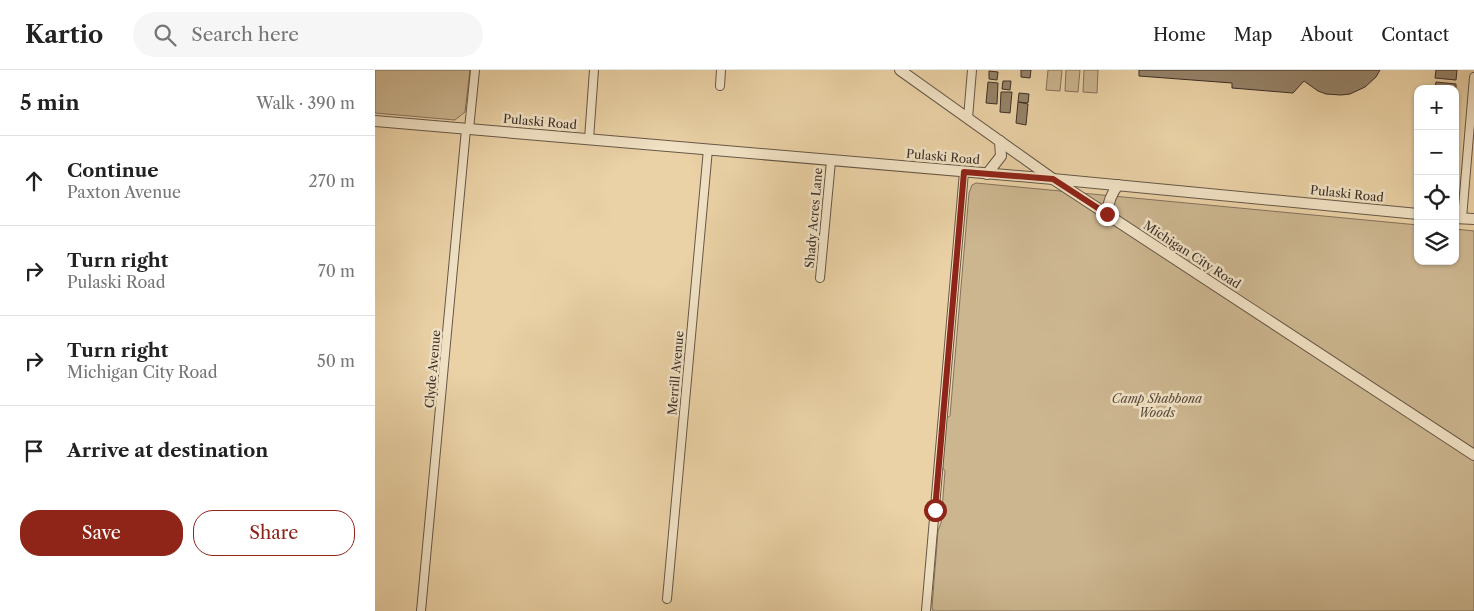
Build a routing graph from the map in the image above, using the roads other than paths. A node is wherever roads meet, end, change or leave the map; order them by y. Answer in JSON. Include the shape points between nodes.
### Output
{"nodes":[{"id":1,"x":475,"y":70,"type":"edge"},
{"id":2,"x":594,"y":70,"type":"edge"},
{"id":3,"x":721,"y":70,"type":"edge"},
{"id":4,"x":900,"y":70,"type":"edge"},
{"id":5,"x":972,"y":70,"type":"edge"},
{"id":6,"x":1474,"y":77,"type":"edge"},
{"id":7,"x":720,"y":86,"type":"dead end"},
{"id":8,"x":968,"y":118,"type":"junction"},
{"id":9,"x":375,"y":121,"type":"edge"},
{"id":10,"x":468,"y":129,"type":"junction"},
{"id":11,"x":589,"y":139,"type":"junction"},
{"id":12,"x":1000,"y":141,"type":"junction"},
{"id":13,"x":708,"y":149,"type":"junction"},
{"id":14,"x":831,"y":160,"type":"junction"},
{"id":15,"x":964,"y":172,"type":"junction"},
{"id":16,"x":987,"y":174,"type":"junction"},
{"id":17,"x":1053,"y":179,"type":"junction"},
{"id":18,"x":1118,"y":185,"type":"junction"},
{"id":19,"x":1107,"y":214,"type":"junction"},
{"id":20,"x":1414,"y":214,"type":"edge"},
{"id":21,"x":1459,"y":218,"type":"edge"},
{"id":22,"x":1474,"y":219,"type":"edge"},
{"id":23,"x":820,"y":278,"type":"dead end"},
{"id":24,"x":1474,"y":455,"type":"edge"},
{"id":25,"x":667,"y":599,"type":"dead end"},
{"id":26,"x":421,"y":611,"type":"edge"},
{"id":27,"x":926,"y":611,"type":"edge"}],
"edges":[{"from":1,"to":10,"type":"street","name":"Clyde Avenue"},
{"from":2,"to":11,"type":"street"},
{"from":3,"to":7,"type":"street"},
{"from":4,"to":8,"type":"street","name":"Michigan City Road"},
{"from":5,"to":8,"type":"street"},
{"from":6,"to":21,"type":"street"},
{"from":8,"to":12,"type":"street","name":"Michigan City Road"},
{"from":9,"to":10,"type":"street","name":"Pulaski Road"},
{"from":10,"to":11,"type":"street","name":"Pulaski Road"},
{"from":10,"to":26,"type":"street","name":"Clyde Avenue"},
{"from":11,"to":13,"type":"street","name":"Pulaski Road"},
{"from":12,"to":16,"type":"street","via":[[1001,156]]},
{"from":12,"to":17,"type":"street","name":"Michigan City Road"},
{"from":13,"to":14,"type":"street","name":"Pulaski Road"},
{"from":13,"to":25,"type":"street","name":"Merrill Avenue"},
{"from":14,"to":15,"type":"street","name":"Pulaski Road"},
{"from":14,"to":23,"type":"street","name":"Shady Acres Lane"},
{"from":15,"to":16,"type":"street","name":"Pulaski Road"},
{"from":15,"to":27,"type":"street"},
{"from":16,"to":17,"type":"street","name":"Pulaski Road"},
{"from":17,"to":18,"type":"street","name":"Pulaski Road"},
{"from":17,"to":19,"type":"street","name":"Michigan City Road"},
{"from":18,"to":19,"type":"street","via":[[1112,193]]},
{"from":18,"to":20,"type":"street","name":"Pulaski Road"},
{"from":19,"to":24,"type":"street","name":"Michigan City Road"},
{"from":21,"to":22,"type":"street"}]}
